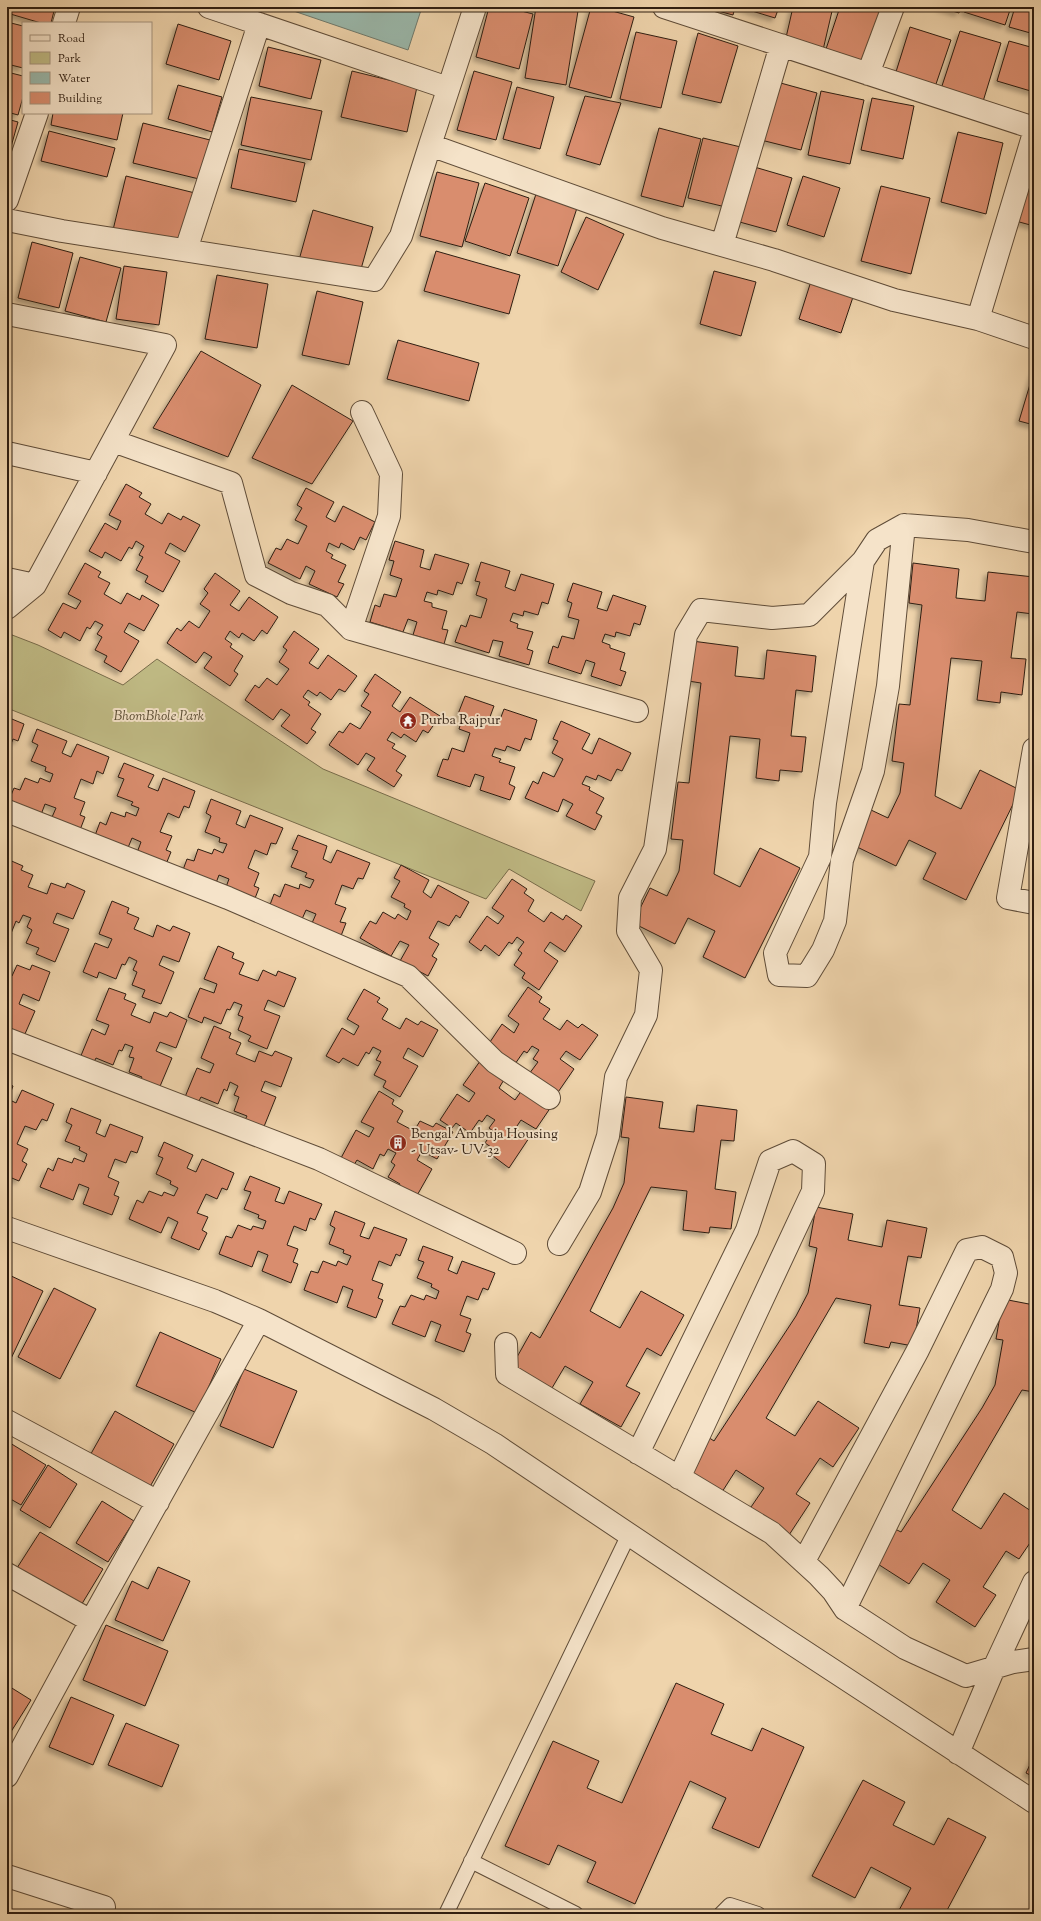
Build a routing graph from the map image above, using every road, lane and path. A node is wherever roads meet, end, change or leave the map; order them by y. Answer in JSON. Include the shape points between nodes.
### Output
{"nodes":[{"id":1,"x":69,"y":7,"type":"edge"},
{"id":2,"x":209,"y":7,"type":"edge"},
{"id":3,"x":475,"y":7,"type":"edge"},
{"id":4,"x":664,"y":7,"type":"edge"},
{"id":5,"x":892,"y":7,"type":"edge"},
{"id":6,"x":64,"y":22,"type":"edge"},
{"id":7,"x":259,"y":24,"type":"junction"},
{"id":8,"x":781,"y":45,"type":"junction"},
{"id":9,"x":868,"y":74,"type":"junction"},
{"id":10,"x":448,"y":88,"type":"junction"},
{"id":11,"x":37,"y":114,"type":"edge"},
{"id":12,"x":1034,"y":128,"type":"edge"},
{"id":13,"x":1034,"y":133,"type":"edge"},
{"id":14,"x":430,"y":145,"type":"junction"},
{"id":15,"x":7,"y":200,"type":"edge"},
{"id":16,"x":7,"y":220,"type":"edge"},
{"id":17,"x":722,"y":246,"type":"junction"},
{"id":18,"x":186,"y":250,"type":"junction"},
{"id":19,"x":7,"y":314,"type":"edge"},
{"id":20,"x":978,"y":319,"type":"junction"},
{"id":21,"x":1034,"y":338,"type":"edge"},
{"id":22,"x":362,"y":412,"type":"dead end"},
{"id":23,"x":113,"y":441,"type":"junction"},
{"id":24,"x":7,"y":453,"type":"edge"},
{"id":25,"x":96,"y":473,"type":"junction"},
{"id":26,"x":904,"y":525,"type":"junction"},
{"id":27,"x":1034,"y":542,"type":"edge"},
{"id":28,"x":863,"y":560,"type":"junction"},
{"id":29,"x":7,"y":579,"type":"edge"},
{"id":30,"x":35,"y":585,"type":"junction"},
{"id":31,"x":7,"y":608,"type":"edge"},
{"id":32,"x":351,"y":628,"type":"junction"},
{"id":33,"x":637,"y":711,"type":"dead end"},
{"id":34,"x":1034,"y":749,"type":"edge"},
{"id":35,"x":7,"y":811,"type":"edge"},
{"id":36,"x":1034,"y":903,"type":"edge"},
{"id":37,"x":7,"y":1039,"type":"edge"},
{"id":38,"x":549,"y":1098,"type":"dead end"},
{"id":39,"x":7,"y":1228,"type":"edge"},
{"id":40,"x":559,"y":1244,"type":"dead end"},
{"id":41,"x":515,"y":1253,"type":"dead end"},
{"id":42,"x":259,"y":1320,"type":"junction"},
{"id":43,"x":506,"y":1344,"type":"dead end"},
{"id":44,"x":7,"y":1421,"type":"edge"},
{"id":45,"x":638,"y":1454,"type":"junction"},
{"id":46,"x":678,"y":1478,"type":"junction"},
{"id":47,"x":158,"y":1502,"type":"junction"},
{"id":48,"x":629,"y":1534,"type":"junction"},
{"id":49,"x":804,"y":1561,"type":"junction"},
{"id":50,"x":7,"y":1574,"type":"edge"},
{"id":51,"x":1034,"y":1582,"type":"edge"},
{"id":52,"x":845,"y":1609,"type":"junction"},
{"id":53,"x":91,"y":1621,"type":"junction"},
{"id":54,"x":1034,"y":1659,"type":"edge"},
{"id":55,"x":994,"y":1668,"type":"junction"},
{"id":56,"x":958,"y":1753,"type":"junction"},
{"id":57,"x":7,"y":1776,"type":"edge"},
{"id":58,"x":1034,"y":1802,"type":"edge"},
{"id":59,"x":471,"y":1861,"type":"junction"},
{"id":60,"x":7,"y":1876,"type":"edge"},
{"id":61,"x":104,"y":1907,"type":"dead end"},
{"id":62,"x":446,"y":1914,"type":"edge"},
{"id":63,"x":576,"y":1914,"type":"edge"},
{"id":64,"x":721,"y":1914,"type":"edge"},
{"id":65,"x":758,"y":1914,"type":"edge"}],
"edges":[{"from":1,"to":6,"type":"street"},
{"from":2,"to":7,"type":"street"},
{"from":3,"to":10,"type":"street"},
{"from":4,"to":8,"type":"street"},
{"from":5,"to":9,"type":"street"},
{"from":7,"to":10,"type":"street"},
{"from":7,"to":18,"type":"street"},
{"from":8,"to":9,"type":"street"},
{"from":8,"to":17,"type":"street"},
{"from":9,"to":12,"type":"street"},
{"from":10,"to":14,"type":"street"},
{"from":11,"to":15,"type":"street"},
{"from":13,"to":20,"type":"street"},
{"from":14,"to":17,"type":"street","via":[[662,228]]},
{"from":14,"to":18,"type":"street","via":[[401,236],[374,280]]},
{"from":16,"to":18,"type":"street"},
{"from":17,"to":20,"type":"street","via":[[774,260],[894,300]]},
{"from":19,"to":23,"type":"street","via":[[165,345]]},
{"from":20,"to":21,"type":"street"},
{"from":22,"to":32,"type":"street","via":[[391,474],[389,516]]},
{"from":23,"to":25,"type":"street"},
{"from":23,"to":32,"type":"street","via":[[231,484],[256,575],[291,593],[328,605]]},
{"from":24,"to":25,"type":"street"},
{"from":25,"to":30,"type":"street"},
{"from":26,"to":27,"type":"street","via":[[968,530]]},
{"from":26,"to":28,"type":"street","via":[[876,540]]},
{"from":26,"to":28,"type":"street","via":[[888,686],[872,771],[842,860],[835,921],[823,950],[807,976],[779,975],[775,953],[820,857],[825,803]]},
{"from":28,"to":40,"type":"street","via":[[809,615],[772,618],[701,610],[686,635],[655,849],[630,898],[628,931],[651,970],[646,1015],[616,1077],[608,1136],[590,1192]]},
{"from":29,"to":30,"type":"street"},
{"from":30,"to":31,"type":"street"},
{"from":32,"to":33,"type":"street"},
{"from":34,"to":36,"type":"street","via":[[1008,898]]},
{"from":35,"to":38,"type":"street","via":[[228,898],[408,976],[495,1062]]},
{"from":37,"to":41,"type":"street","via":[[319,1159]]},
{"from":39,"to":42,"type":"street","via":[[215,1301]]},
{"from":42,"to":47,"type":"street"},
{"from":42,"to":48,"type":"street","via":[[434,1409],[494,1444]]},
{"from":43,"to":45,"type":"street","via":[[507,1374]]},
{"from":44,"to":47,"type":"street"},
{"from":45,"to":46,"type":"street"},
{"from":45,"to":46,"type":"street","via":[[748,1230],[770,1161],[793,1151],[814,1164],[813,1191]]},
{"from":46,"to":49,"type":"street","via":[[772,1534]]},
{"from":47,"to":53,"type":"street"},
{"from":48,"to":56,"type":"street"},
{"from":48,"to":59,"type":"lane"},
{"from":49,"to":52,"type":"street","via":[[833,1591]]},
{"from":49,"to":52,"type":"street","via":[[918,1350],[967,1250],[982,1247],[1002,1257],[1006,1272],[1002,1289]]},
{"from":50,"to":53,"type":"street"},
{"from":51,"to":55,"type":"street"},
{"from":52,"to":55,"type":"street","via":[[905,1648],[966,1676]]},
{"from":53,"to":57,"type":"street"},
{"from":54,"to":55,"type":"street"},
{"from":55,"to":56,"type":"street"},
{"from":56,"to":58,"type":"street"},
{"from":59,"to":62,"type":"lane"},
{"from":59,"to":63,"type":"lane"},
{"from":60,"to":61,"type":"street"},
{"from":64,"to":65,"type":"lane","via":[[730,1905]]}]}
